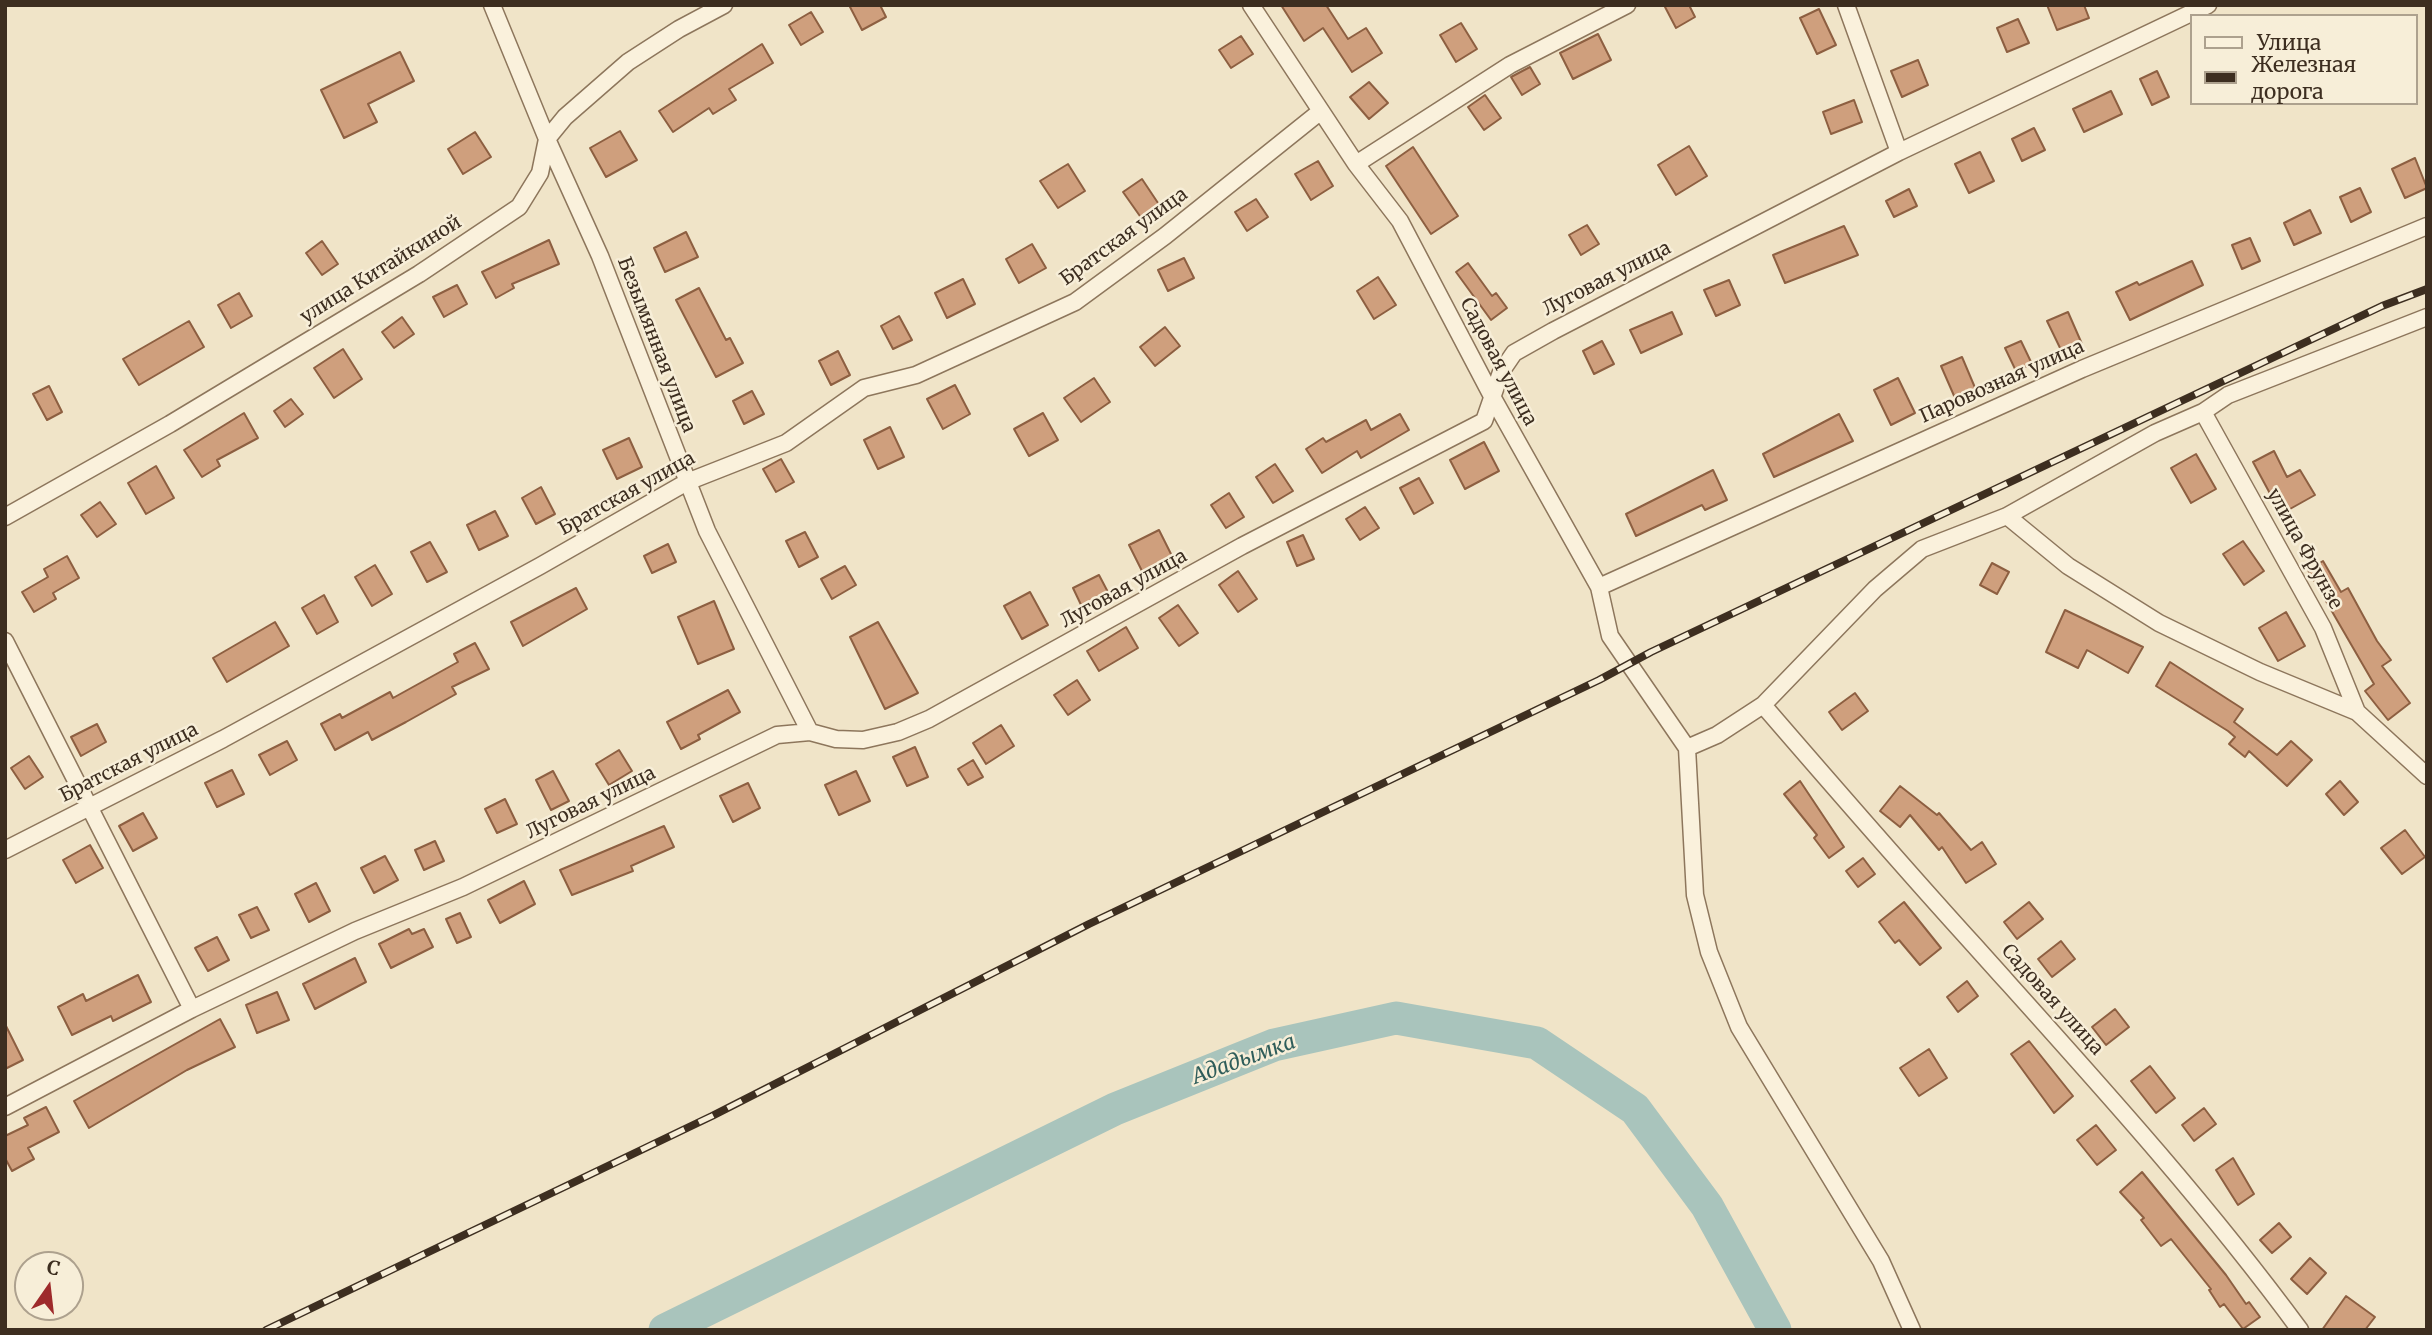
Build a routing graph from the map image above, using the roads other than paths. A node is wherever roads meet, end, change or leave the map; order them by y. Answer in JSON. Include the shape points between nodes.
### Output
{"nodes":[{"id":1,"x":492,"y":5,"type":"edge"},
{"id":2,"x":724,"y":5,"type":"edge"},
{"id":3,"x":1251,"y":5,"type":"edge"},
{"id":4,"x":1627,"y":5,"type":"edge"},
{"id":5,"x":1846,"y":5,"type":"edge"},
{"id":6,"x":2208,"y":5,"type":"edge"},
{"id":7,"x":1321,"y":111,"type":"junction"},
{"id":8,"x":547,"y":139,"type":"junction"},
{"id":9,"x":1899,"y":152,"type":"junction"},
{"id":10,"x":1356,"y":164,"type":"junction"},
{"id":11,"x":2427,"y":226,"type":"edge"},
{"id":12,"x":2427,"y":317,"type":"edge"},
{"id":13,"x":1494,"y":400,"type":"junction"},
{"id":14,"x":2203,"y":412,"type":"junction"},
{"id":15,"x":687,"y":482,"type":"junction"},
{"id":16,"x":2007,"y":516,"type":"junction"},
{"id":17,"x":5,"y":517,"type":"edge"},
{"id":18,"x":1599,"y":587,"type":"junction"},
{"id":19,"x":5,"y":641,"type":"edge"},
{"id":20,"x":1763,"y":705,"type":"junction"},
{"id":21,"x":2357,"y":712,"type":"junction"},
{"id":22,"x":810,"y":732,"type":"junction"},
{"id":23,"x":1687,"y":748,"type":"junction"},
{"id":24,"x":2427,"y":776,"type":"edge"},
{"id":25,"x":88,"y":806,"type":"junction"},
{"id":26,"x":5,"y":850,"type":"edge"},
{"id":27,"x":192,"y":1009,"type":"junction"},
{"id":28,"x":5,"y":1107,"type":"edge"},
{"id":29,"x":1912,"y":1330,"type":"edge"},
{"id":30,"x":2300,"y":1330,"type":"edge"}],
"edges":[{"from":1,"to":8,"type":"street","name":"Безымянная улица"},
{"from":2,"to":8,"type":"street","name":"улица Китайкиной","via":[[628,62],[565,117]]},
{"from":3,"to":7,"type":"street","name":"Садовая улица"},
{"from":4,"to":10,"type":"street","via":[[1510,65]]},
{"from":5,"to":9,"type":"street"},
{"from":6,"to":9,"type":"street","name":"Луговая улица"},
{"from":7,"to":10,"type":"street","name":"Садовая улица"},
{"from":7,"to":15,"type":"street","name":"Братская улица","via":[[1075,302],[916,375],[864,388],[786,443]]},
{"from":8,"to":15,"type":"street","name":"Безымянная улица","via":[[600,256]]},
{"from":8,"to":17,"type":"street","name":"улица Китайкиной","via":[[540,173],[519,207],[348,317]]},
{"from":9,"to":13,"type":"street","name":"Луговая улица","via":[[1514,353],[1501,372]]},
{"from":10,"to":13,"type":"street","name":"Садовая улица","via":[[1400,221]]},
{"from":11,"to":18,"type":"street","name":"Паровозная улица","via":[[2082,369]]},
{"from":12,"to":14,"type":"street","via":[[2276,375]]},
{"from":13,"to":18,"type":"street","name":"Садовая улица"},
{"from":13,"to":22,"type":"street","name":"Луговая улица","via":[[1484,421],[1242,546],[929,719],[863,740]]},
{"from":14,"to":16,"type":"street","via":[[2155,433]]},
{"from":14,"to":21,"type":"street","name":"улица Фрунзе","via":[[2323,628]]},
{"from":15,"to":22,"type":"street","name":"Безымянная улица","via":[[707,531]]},
{"from":15,"to":25,"type":"street","name":"Братская улица","via":[[223,739]]},
{"from":16,"to":20,"type":"street","via":[[1922,549],[1875,589]]},
{"from":16,"to":21,"type":"street","via":[[2068,566],[2159,623]]},
{"from":18,"to":23,"type":"street","name":"Садовая улица","via":[[1610,636]]},
{"from":19,"to":25,"type":"street"},
{"from":20,"to":23,"type":"street"},
{"from":20,"to":30,"type":"street","name":"Садовая улица","via":[[2100,1085],[2255,1268]]},
{"from":21,"to":24,"type":"street"},
{"from":22,"to":27,"type":"street","name":"Луговая улица","via":[[777,735],[463,887],[355,930]]},
{"from":23,"to":29,"type":"street","via":[[1695,895],[1709,951],[1739,1027],[1881,1261]]},
{"from":25,"to":26,"type":"street","name":"Братская улица"},
{"from":25,"to":27,"type":"street"},
{"from":27,"to":28,"type":"street","name":"Луговая улица"}]}
